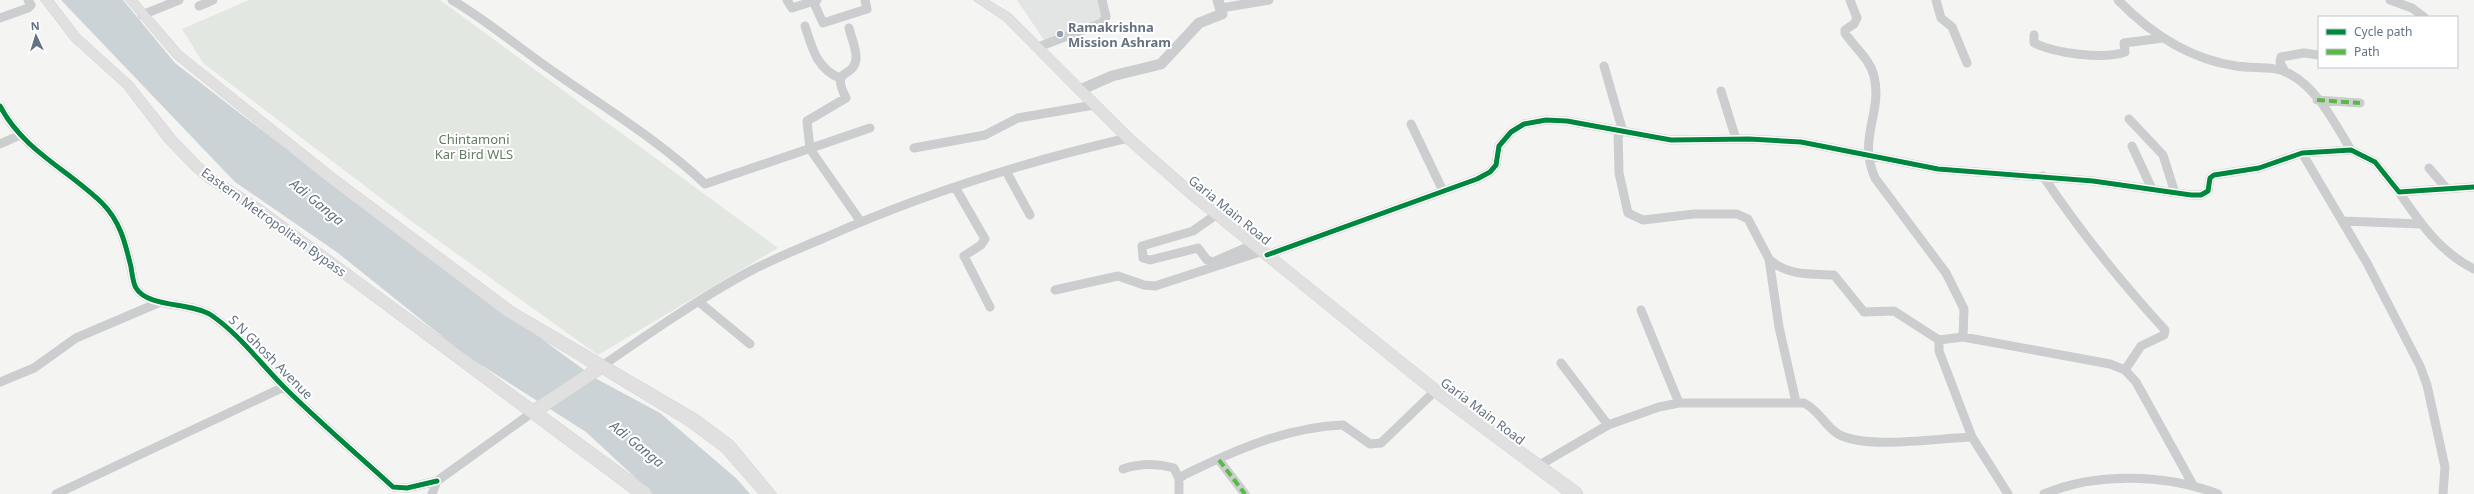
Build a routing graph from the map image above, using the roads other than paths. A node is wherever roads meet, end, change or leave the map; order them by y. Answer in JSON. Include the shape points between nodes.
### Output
{"nodes":[{"id":1,"x":28,"y":0,"type":"edge"},
{"id":2,"x":47,"y":0,"type":"edge"},
{"id":3,"x":131,"y":0,"type":"edge"},
{"id":4,"x":179,"y":0,"type":"edge"},
{"id":5,"x":214,"y":0,"type":"edge"},
{"id":6,"x":452,"y":0,"type":"edge"},
{"id":7,"x":787,"y":0,"type":"edge"},
{"id":8,"x":865,"y":0,"type":"edge"},
{"id":9,"x":980,"y":0,"type":"edge"},
{"id":10,"x":1102,"y":0,"type":"edge"},
{"id":11,"x":1270,"y":0,"type":"edge"},
{"id":12,"x":1850,"y":0,"type":"edge"},
{"id":13,"x":1936,"y":0,"type":"edge"},
{"id":14,"x":2118,"y":0,"type":"edge"},
{"id":15,"x":2390,"y":0,"type":"edge"},
{"id":16,"x":815,"y":1,"type":"edge"},
{"id":17,"x":1220,"y":4,"type":"edge"},
{"id":18,"x":199,"y":6,"type":"dead end"},
{"id":19,"x":142,"y":15,"type":"junction"},
{"id":20,"x":2423,"y":16,"type":"edge"},
{"id":21,"x":0,"y":18,"type":"edge"},
{"id":22,"x":805,"y":26,"type":"dead end"},
{"id":23,"x":849,"y":28,"type":"dead end"},
{"id":24,"x":2034,"y":34,"type":"dead end"},
{"id":25,"x":2163,"y":38,"type":"junction"},
{"id":26,"x":1038,"y":47,"type":"junction"},
{"id":27,"x":2318,"y":55,"type":"edge"},
{"id":28,"x":1967,"y":63,"type":"dead end"},
{"id":29,"x":1604,"y":66,"type":"dead end"},
{"id":30,"x":2285,"y":72,"type":"junction"},
{"id":31,"x":840,"y":78,"type":"junction"},
{"id":32,"x":1080,"y":90,"type":"junction"},
{"id":33,"x":1720,"y":91,"type":"dead end"},
{"id":34,"x":2317,"y":100,"type":"junction"},
{"id":35,"x":2360,"y":103,"type":"dead end"},
{"id":36,"x":1094,"y":105,"type":"junction"},
{"id":37,"x":0,"y":106,"type":"edge"},
{"id":38,"x":2129,"y":119,"type":"dead end"},
{"id":39,"x":1411,"y":124,"type":"dead end"},
{"id":40,"x":870,"y":128,"type":"dead end"},
{"id":41,"x":1621,"y":132,"type":"junction"},
{"id":42,"x":18,"y":136,"type":"junction"},
{"id":43,"x":1128,"y":138,"type":"junction"},
{"id":44,"x":1736,"y":139,"type":"junction"},
{"id":45,"x":0,"y":144,"type":"edge"},
{"id":46,"x":2132,"y":146,"type":"dead end"},
{"id":47,"x":914,"y":148,"type":"dead end"},
{"id":48,"x":810,"y":149,"type":"junction"},
{"id":49,"x":2351,"y":150,"type":"junction"},
{"id":50,"x":2302,"y":153,"type":"junction"},
{"id":51,"x":1865,"y":154,"type":"junction"},
{"id":52,"x":2430,"y":168,"type":"dead end"},
{"id":53,"x":1006,"y":171,"type":"junction"},
{"id":54,"x":2043,"y":176,"type":"junction"},
{"id":55,"x":2474,"y":187,"type":"edge"},
{"id":56,"x":955,"y":188,"type":"junction"},
{"id":57,"x":2152,"y":189,"type":"junction"},
{"id":58,"x":2447,"y":189,"type":"junction"},
{"id":59,"x":1443,"y":191,"type":"junction"},
{"id":60,"x":2399,"y":192,"type":"junction"},
{"id":61,"x":2175,"y":193,"type":"junction"},
{"id":62,"x":1217,"y":214,"type":"junction"},
{"id":63,"x":1030,"y":216,"type":"dead end"},
{"id":64,"x":2343,"y":221,"type":"junction"},
{"id":65,"x":861,"y":222,"type":"junction"},
{"id":66,"x":2421,"y":224,"type":"junction"},
{"id":67,"x":1261,"y":250,"type":"junction"},
{"id":68,"x":1769,"y":259,"type":"junction"},
{"id":69,"x":2474,"y":269,"type":"edge"},
{"id":70,"x":1055,"y":290,"type":"dead end"},
{"id":71,"x":698,"y":302,"type":"junction"},
{"id":72,"x":158,"y":303,"type":"junction"},
{"id":73,"x":990,"y":308,"type":"dead end"},
{"id":74,"x":1641,"y":310,"type":"dead end"},
{"id":75,"x":1963,"y":337,"type":"junction"},
{"id":76,"x":1940,"y":340,"type":"junction"},
{"id":77,"x":750,"y":344,"type":"dead end"},
{"id":78,"x":1561,"y":363,"type":"dead end"},
{"id":79,"x":602,"y":366,"type":"junction"},
{"id":80,"x":2125,"y":370,"type":"junction"},
{"id":81,"x":0,"y":382,"type":"edge"},
{"id":82,"x":284,"y":387,"type":"junction"},
{"id":83,"x":1435,"y":390,"type":"junction"},
{"id":84,"x":1796,"y":402,"type":"junction"},
{"id":85,"x":1679,"y":403,"type":"junction"},
{"id":86,"x":532,"y":412,"type":"junction"},
{"id":87,"x":1608,"y":425,"type":"junction"},
{"id":88,"x":1972,"y":437,"type":"junction"},
{"id":89,"x":1219,"y":460,"type":"junction"},
{"id":90,"x":1538,"y":466,"type":"junction"},
{"id":91,"x":1123,"y":469,"type":"dead end"},
{"id":92,"x":438,"y":481,"type":"junction"},
{"id":93,"x":2194,"y":485,"type":"junction"},
{"id":94,"x":1180,"y":488,"type":"edge"},
{"id":95,"x":56,"y":494,"type":"edge"},
{"id":96,"x":432,"y":494,"type":"edge"},
{"id":97,"x":644,"y":494,"type":"edge"},
{"id":98,"x":769,"y":494,"type":"edge"},
{"id":99,"x":1245,"y":494,"type":"edge"},
{"id":100,"x":1575,"y":494,"type":"edge"},
{"id":101,"x":2008,"y":494,"type":"edge"},
{"id":102,"x":2044,"y":494,"type":"edge"},
{"id":103,"x":2218,"y":494,"type":"edge"},
{"id":104,"x":2443,"y":494,"type":"edge"}],
"edges":[{"from":1,"to":21,"type":"street","via":[[31,5],[28,8]]},
{"from":2,"to":86,"type":"main road","name":"Eastern Metropolitan Bypass","via":[[76,38],[128,85],[170,139],[211,179],[258,209]]},
{"from":3,"to":19,"type":"main road"},
{"from":4,"to":19,"type":"street"},
{"from":5,"to":18,"type":"street"},
{"from":6,"to":48,"type":"street","via":[[484,19],[519,48],[679,160],[705,184]]},
{"from":7,"to":16,"type":"street","via":[[792,8]]},
{"from":8,"to":16,"type":"street","via":[[867,9],[825,22]]},
{"from":9,"to":26,"type":"main road","name":"Garia Main Road","via":[[1007,17]]},
{"from":10,"to":26,"type":"street","via":[[1106,17],[1102,23]]},
{"from":11,"to":17,"type":"street"},
{"from":12,"to":51,"type":"street","via":[[1857,18],[1846,33],[1870,66],[1876,95]]},
{"from":13,"to":28,"type":"street","via":[[1941,18],[1952,27]]},
{"from":14,"to":25,"type":"street","via":[[2133,16]]},
{"from":15,"to":20,"type":"street","via":[[2412,8]]},
{"from":17,"to":32,"type":"street","via":[[1222,14],[1198,23],[1161,64],[1112,76]]},
{"from":19,"to":79,"type":"main road","via":[[178,55],[330,178],[510,312]]},
{"from":22,"to":31,"type":"street","via":[[818,63],[830,75]]},
{"from":23,"to":31,"type":"street","via":[[856,58],[853,66]]},
{"from":24,"to":25,"type":"street","via":[[2034,43],[2044,48],[2112,56],[2125,52],[2124,43]]},
{"from":25,"to":30,"type":"street","via":[[2223,64]]},
{"from":26,"to":32,"type":"main road","name":"Garia Main Road"},
{"from":27,"to":30,"type":"street","via":[[2304,53],[2281,57],[2280,62]]},
{"from":29,"to":41,"type":"street"},
{"from":30,"to":34,"type":"street","via":[[2299,80]]},
{"from":31,"to":48,"type":"street","via":[[839,84],[846,98],[843,102],[812,115],[807,121]]},
{"from":32,"to":36,"type":"main road","name":"Garia Main Road"},
{"from":33,"to":44,"type":"street"},
{"from":34,"to":35,"type":"street"},
{"from":34,"to":49,"type":"street"},
{"from":36,"to":43,"type":"main road","name":"Garia Main Road"},
{"from":36,"to":47,"type":"street","via":[[1018,118],[985,135]]},
{"from":37,"to":42,"type":"street","name":"S N Ghosh Avenue"},
{"from":38,"to":61,"type":"street","via":[[2163,155]]},
{"from":39,"to":59,"type":"street"},
{"from":40,"to":48,"type":"street"},
{"from":41,"to":44,"type":"street","via":[[1671,140]]},
{"from":41,"to":59,"type":"street","via":[[1567,120],[1524,124],[1511,132],[1499,146],[1496,165],[1490,172]]},
{"from":41,"to":68,"type":"street","via":[[1617,152],[1620,185],[1628,213],[1632,217],[1647,220],[1694,214],[1743,216],[1748,220]]},
{"from":42,"to":45,"type":"street"},
{"from":42,"to":72,"type":"street","name":"S N Ghosh Avenue","via":[[83,185],[107,207],[117,219],[136,288],[143,297]]},
{"from":43,"to":53,"type":"street"},
{"from":43,"to":62,"type":"main road","name":"Garia Main Road"},
{"from":44,"to":51,"type":"street","via":[[1801,142]]},
{"from":46,"to":57,"type":"street"},
{"from":48,"to":65,"type":"street"},
{"from":49,"to":50,"type":"street"},
{"from":49,"to":60,"type":"street","via":[[2374,162]]},
{"from":50,"to":61,"type":"street","via":[[2259,168],[2214,175],[2210,178],[2208,191],[2201,195]]},
{"from":50,"to":64,"type":"street"},
{"from":51,"to":54,"type":"street","via":[[1938,169]]},
{"from":51,"to":75,"type":"street","via":[[1874,178],[1946,273],[1964,309]]},
{"from":52,"to":58,"type":"street"},
{"from":53,"to":56,"type":"street"},
{"from":53,"to":63,"type":"street"},
{"from":54,"to":57,"type":"street"},
{"from":54,"to":80,"type":"street","via":[[2120,281],[2165,330],[2164,335],[2141,346]]},
{"from":55,"to":58,"type":"street"},
{"from":56,"to":65,"type":"street","via":[[898,206]]},
{"from":56,"to":73,"type":"street","via":[[985,239],[981,245],[966,252],[964,256]]},
{"from":57,"to":61,"type":"street"},
{"from":58,"to":60,"type":"street"},
{"from":59,"to":67,"type":"street"},
{"from":60,"to":66,"type":"street"},
{"from":62,"to":67,"type":"main road","name":"Garia Main Road"},
{"from":62,"to":67,"type":"street","via":[[1193,231],[1142,246],[1143,258],[1150,260],[1198,248],[1207,260],[1213,262]]},
{"from":64,"to":66,"type":"street"},
{"from":64,"to":104,"type":"street","via":[[2368,263],[2427,384],[2445,466]]},
{"from":65,"to":71,"type":"street","via":[[773,260]]},
{"from":66,"to":69,"type":"street","via":[[2447,254]]},
{"from":67,"to":70,"type":"street","via":[[1155,286],[1144,286],[1118,276]]},
{"from":67,"to":83,"type":"main road","name":"Garia Main Road"},
{"from":68,"to":76,"type":"street","via":[[1780,269],[1834,275],[1864,312],[1894,311]]},
{"from":68,"to":84,"type":"street","via":[[1779,327]]},
{"from":71,"to":77,"type":"street"},
{"from":71,"to":79,"type":"street"},
{"from":72,"to":81,"type":"street","via":[[76,338],[34,368]]},
{"from":72,"to":82,"type":"street","name":"S N Ghosh Avenue","via":[[191,308],[209,314]]},
{"from":74,"to":85,"type":"street"},
{"from":75,"to":76,"type":"street"},
{"from":75,"to":80,"type":"street","via":[[2110,364]]},
{"from":76,"to":88,"type":"street","via":[[1939,351]]},
{"from":78,"to":87,"type":"street"},
{"from":79,"to":86,"type":"main road"},
{"from":79,"to":98,"type":"main road","via":[[678,411],[727,446]]},
{"from":80,"to":93,"type":"street","via":[[2136,382]]},
{"from":82,"to":92,"type":"street","name":"S N Ghosh Avenue","via":[[393,487],[407,488]]},
{"from":82,"to":95,"type":"street"},
{"from":83,"to":89,"type":"street","via":[[1381,443],[1370,444],[1348,427],[1335,425],[1286,435]]},
{"from":83,"to":90,"type":"main road","name":"Garia Main Road"},
{"from":84,"to":85,"type":"street"},
{"from":84,"to":88,"type":"street","via":[[1819,410],[1837,433],[1844,436],[1899,441]]},
{"from":85,"to":87,"type":"street","via":[[1635,414]]},
{"from":86,"to":92,"type":"street"},
{"from":86,"to":97,"type":"main road","name":"Eastern Metropolitan Bypass"},
{"from":87,"to":90,"type":"street"},
{"from":88,"to":101,"type":"street"},
{"from":89,"to":94,"type":"street","via":[[1196,469]]},
{"from":89,"to":99,"type":"street"},
{"from":90,"to":100,"type":"main road","name":"Garia Main Road"},
{"from":91,"to":94,"type":"street","via":[[1141,462],[1174,468]]},
{"from":92,"to":96,"type":"street"},
{"from":93,"to":102,"type":"street","via":[[2127,481],[2079,482],[2061,485]]},
{"from":93,"to":103,"type":"street"}]}
